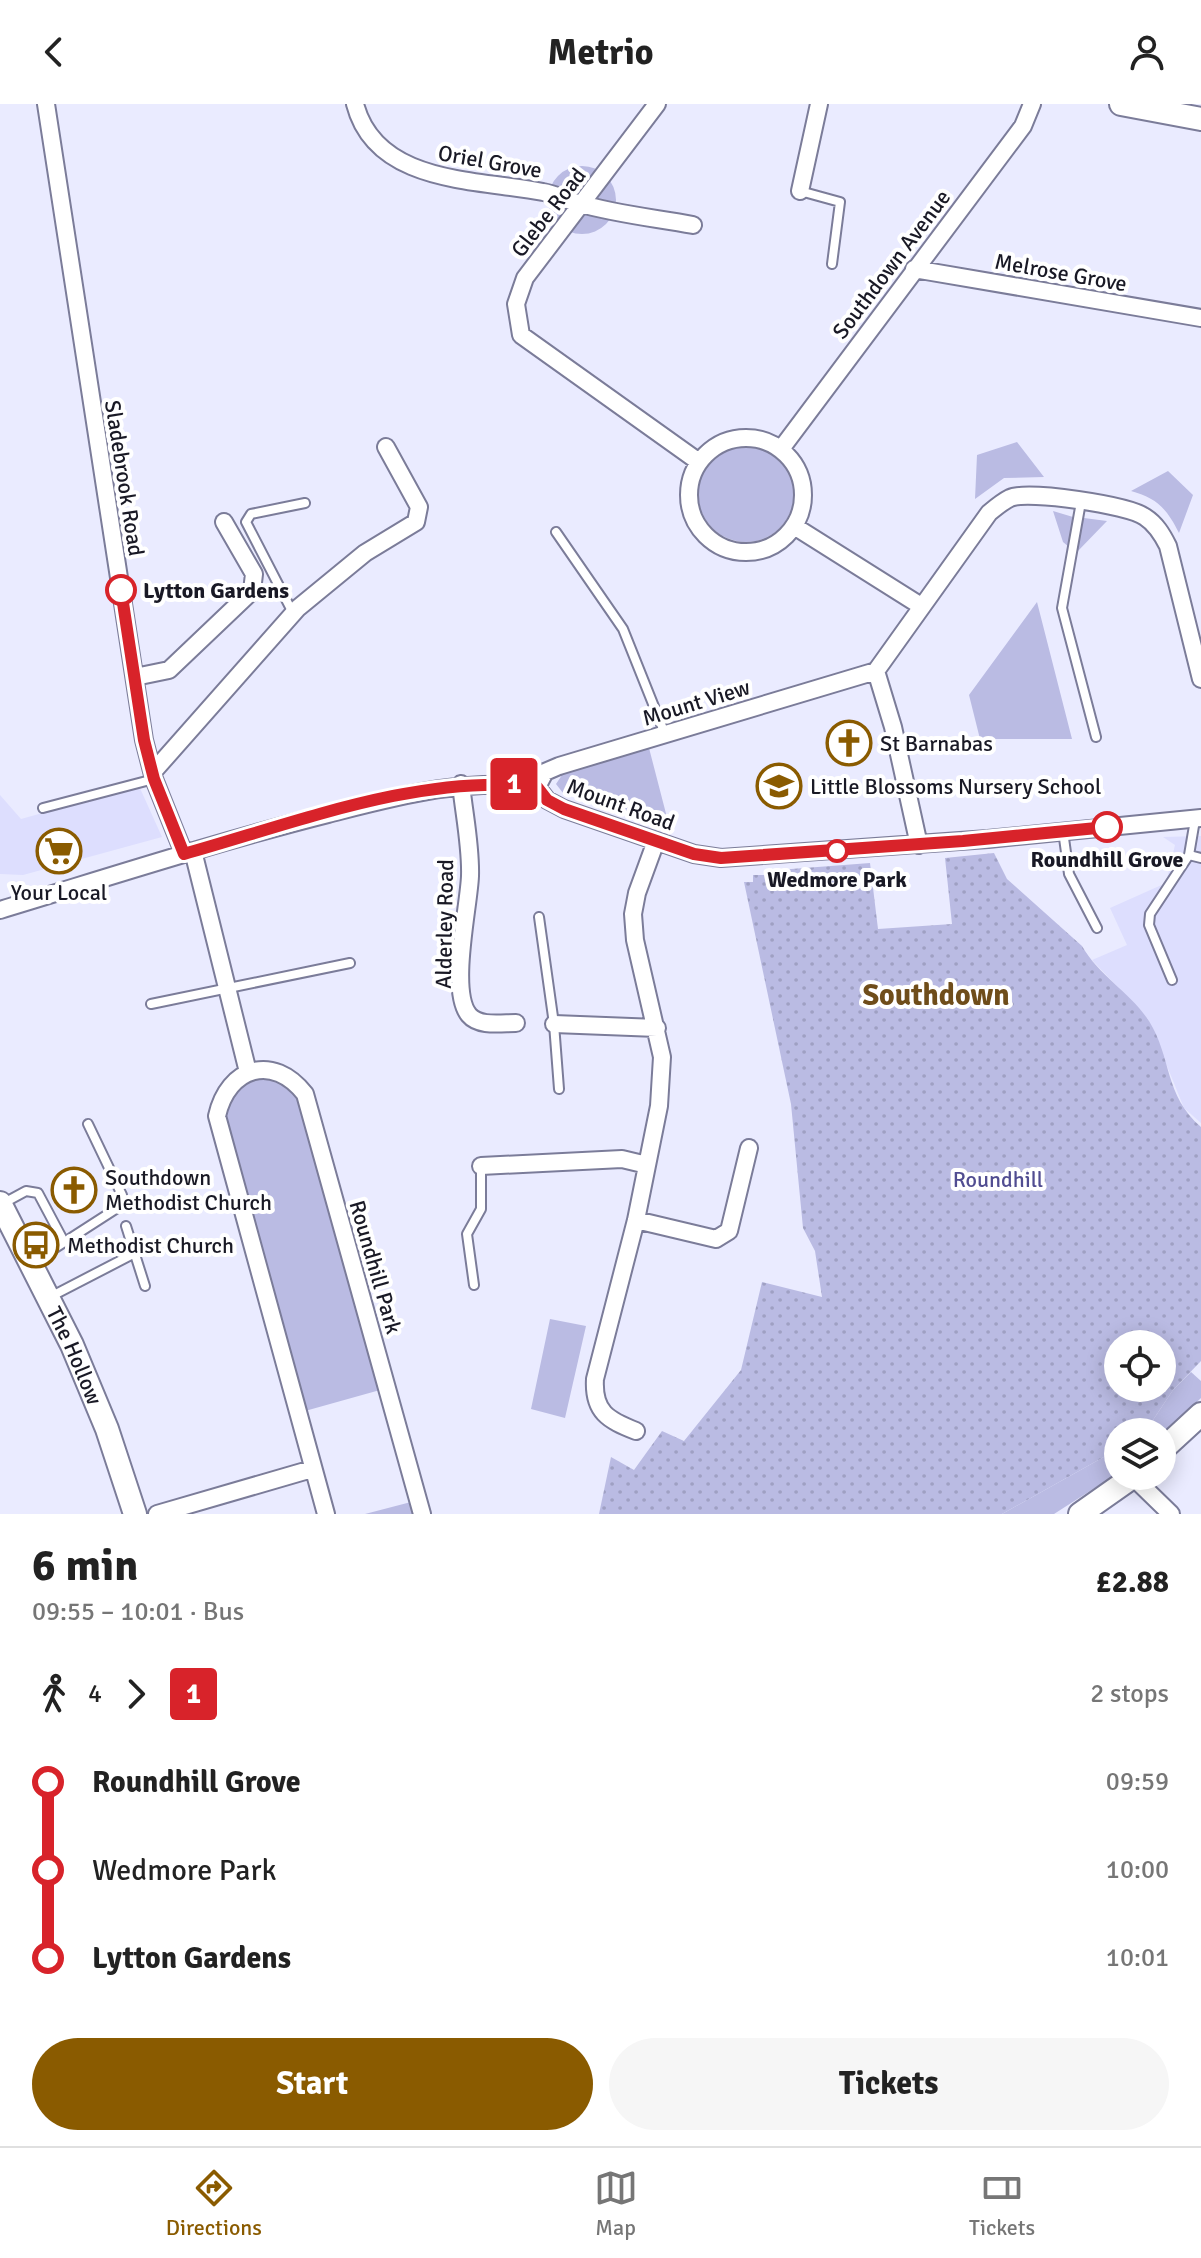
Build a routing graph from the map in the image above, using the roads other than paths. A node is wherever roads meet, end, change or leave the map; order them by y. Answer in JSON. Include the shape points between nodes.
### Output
{"nodes":[{"id":1,"x":46,"y":104,"type":"edge"},
{"id":2,"x":355,"y":104,"type":"edge"},
{"id":3,"x":657,"y":104,"type":"edge"},
{"id":4,"x":819,"y":104,"type":"edge"},
{"id":5,"x":1032,"y":104,"type":"edge"},
{"id":6,"x":1121,"y":104,"type":"edge"},
{"id":7,"x":1201,"y":119,"type":"edge"},
{"id":8,"x":800,"y":191,"type":"joint"},
{"id":9,"x":580,"y":204,"type":"junction"},
{"id":10,"x":693,"y":225,"type":"dead end"},
{"id":11,"x":832,"y":264,"type":"dead end"},
{"id":12,"x":914,"y":269,"type":"junction"},
{"id":13,"x":1201,"y":318,"type":"edge"},
{"id":14,"x":386,"y":447,"type":"dead end"},
{"id":15,"x":781,"y":449,"type":"junction"},
{"id":16,"x":699,"y":462,"type":"junction"},
{"id":17,"x":1081,"y":502,"type":"junction"},
{"id":18,"x":305,"y":503,"type":"dead end"},
{"id":19,"x":224,"y":522,"type":"dead end"},
{"id":20,"x":794,"y":526,"type":"junction"},
{"id":21,"x":556,"y":532,"type":"dead end"},
{"id":22,"x":921,"y":606,"type":"junction"},
{"id":23,"x":293,"y":614,"type":"junction"},
{"id":24,"x":876,"y":671,"type":"junction"},
{"id":25,"x":135,"y":677,"type":"junction"},
{"id":26,"x":1201,"y":679,"type":"edge"},
{"id":27,"x":665,"y":734,"type":"junction"},
{"id":28,"x":1096,"y":737,"type":"dead end"},
{"id":29,"x":153,"y":776,"type":"junction"},
{"id":30,"x":461,"y":784,"type":"junction"},
{"id":31,"x":537,"y":787,"type":"junction"},
{"id":32,"x":43,"y":808,"type":"dead end"},
{"id":33,"x":1198,"y":819,"type":"edge"},
{"id":34,"x":1063,"y":830,"type":"junction"},
{"id":35,"x":656,"y":841,"type":"junction"},
{"id":36,"x":919,"y":845,"type":"junction"},
{"id":37,"x":189,"y":853,"type":"junction"},
{"id":38,"x":1189,"y":855,"type":"junction"},
{"id":39,"x":1201,"y":858,"type":"edge"},
{"id":40,"x":0,"y":910,"type":"edge"},
{"id":41,"x":539,"y":917,"type":"dead end"},
{"id":42,"x":1097,"y":928,"type":"dead end"},
{"id":43,"x":350,"y":963,"type":"dead end"},
{"id":44,"x":1172,"y":980,"type":"dead end"},
{"id":45,"x":228,"y":989,"type":"junction"},
{"id":46,"x":151,"y":1004,"type":"dead end"},
{"id":47,"x":516,"y":1023,"type":"dead end"},
{"id":48,"x":554,"y":1024,"type":"junction"},
{"id":49,"x":657,"y":1028,"type":"junction"},
{"id":50,"x":248,"y":1072,"type":"junction"},
{"id":51,"x":559,"y":1089,"type":"dead end"},
{"id":52,"x":88,"y":1124,"type":"dead end"},
{"id":53,"x":749,"y":1148,"type":"dead end"},
{"id":54,"x":647,"y":1165,"type":"junction"},
{"id":55,"x":481,"y":1166,"type":"joint"},
{"id":56,"x":0,"y":1204,"type":"edge"},
{"id":57,"x":636,"y":1220,"type":"junction"},
{"id":58,"x":126,"y":1226,"type":"dead end"},
{"id":59,"x":63,"y":1240,"type":"junction"},
{"id":60,"x":135,"y":1253,"type":"junction"},
{"id":61,"x":32,"y":1264,"type":"junction"},
{"id":62,"x":474,"y":1285,"type":"dead end"},
{"id":63,"x":145,"y":1286,"type":"dead end"},
{"id":64,"x":49,"y":1297,"type":"junction"},
{"id":65,"x":1201,"y":1414,"type":"edge"},
{"id":66,"x":636,"y":1431,"type":"dead end"},
{"id":67,"x":1176,"y":1437,"type":"edge"},
{"id":68,"x":312,"y":1469,"type":"junction"},
{"id":69,"x":1116,"y":1490,"type":"edge"},
{"id":70,"x":1148,"y":1490,"type":"edge"},
{"id":71,"x":1109,"y":1496,"type":"junction"},
{"id":72,"x":135,"y":1514,"type":"edge"},
{"id":73,"x":157,"y":1514,"type":"edge"},
{"id":74,"x":326,"y":1514,"type":"edge"},
{"id":75,"x":422,"y":1514,"type":"edge"},
{"id":76,"x":1080,"y":1514,"type":"edge"},
{"id":77,"x":1095,"y":1514,"type":"edge"},
{"id":78,"x":1171,"y":1514,"type":"edge"}],
"edges":[{"from":1,"to":25,"type":"street","name":"Sladebrook Road"},
{"from":2,"to":9,"type":"street","name":"Oriel Grove","via":[[366,129],[402,162],[429,174],[546,192]]},
{"from":3,"to":9,"type":"street","name":"Glebe Road"},
{"from":4,"to":8,"type":"street"},
{"from":5,"to":12,"type":"street","name":"Southdown Avenue","via":[[1023,126]]},
{"from":6,"to":7,"type":"street"},
{"from":8,"to":11,"type":"lane","via":[[840,202]]},
{"from":9,"to":10,"type":"street","name":"Oriel Grove"},
{"from":9,"to":16,"type":"street","name":"Glebe Road","via":[[525,278],[516,304],[521,335]]},
{"from":12,"to":13,"type":"street","name":"Melrose Grove"},
{"from":12,"to":15,"type":"street","name":"Southdown Avenue"},
{"from":14,"to":23,"type":"street","via":[[420,515],[337,574]]},
{"from":15,"to":16,"type":"street","via":[[750,437],[727,440]]},
{"from":15,"to":20,"type":"street","via":[[801,476],[803,505]]},
{"from":16,"to":20,"type":"street","via":[[689,497],[708,537],[726,548],[751,552],[780,541]]},
{"from":17,"to":22,"type":"street","via":[[1011,497],[989,513]]},
{"from":17,"to":26,"type":"street","via":[[1143,515],[1160,530]]},
{"from":17,"to":28,"type":"lane","via":[[1062,608]]},
{"from":18,"to":23,"type":"lane","via":[[251,514],[246,522]]},
{"from":19,"to":25,"type":"street","via":[[254,574],[252,591],[169,670]]},
{"from":20,"to":22,"type":"street"},
{"from":21,"to":27,"type":"lane","via":[[623,629]]},
{"from":22,"to":24,"type":"street"},
{"from":23,"to":29,"type":"street"},
{"from":24,"to":27,"type":"street","name":"Mount View"},
{"from":24,"to":36,"type":"street"},
{"from":25,"to":29,"type":"street","name":"Sladebrook Road"},
{"from":27,"to":31,"type":"street","name":"Mount View","via":[[559,766],[545,772]]},
{"from":29,"to":32,"type":"lane"},
{"from":29,"to":37,"type":"street","name":"Sladebrook Road"},
{"from":30,"to":31,"type":"street","name":"Mount Road"},
{"from":30,"to":37,"type":"street","name":"Mount Road","via":[[275,827]]},
{"from":30,"to":47,"type":"street","name":"Alderley Road","via":[[470,873],[461,949],[464,1006],[480,1023]]},
{"from":31,"to":35,"type":"street","name":"Mount Road","via":[[564,809]]},
{"from":33,"to":34,"type":"street","name":"Mount Road"},
{"from":33,"to":38,"type":"lane"},
{"from":34,"to":36,"type":"street","name":"Mount Road"},
{"from":34,"to":42,"type":"lane","via":[[1069,874]]},
{"from":35,"to":36,"type":"street","name":"Mount Road","via":[[721,858]]},
{"from":35,"to":49,"type":"street","via":[[633,914]]},
{"from":37,"to":40,"type":"street","name":"Mount Road"},
{"from":37,"to":45,"type":"street"},
{"from":38,"to":39,"type":"lane"},
{"from":38,"to":44,"type":"lane","via":[[1150,914],[1149,925]]},
{"from":41,"to":48,"type":"lane"},
{"from":43,"to":45,"type":"lane"},
{"from":45,"to":46,"type":"lane"},
{"from":45,"to":50,"type":"street"},
{"from":48,"to":49,"type":"street"},
{"from":48,"to":51,"type":"lane"},
{"from":49,"to":54,"type":"street","via":[[662,1057],[659,1106]]},
{"from":50,"to":68,"type":"street","via":[[221,1096],[217,1116]]},
{"from":50,"to":75,"type":"street","name":"Roundhill Park","via":[[285,1076],[305,1094]]},
{"from":52,"to":59,"type":"lane","via":[[122,1205]]},
{"from":53,"to":57,"type":"street","via":[[729,1231],[716,1239]]},
{"from":54,"to":55,"type":"street","via":[[622,1159]]},
{"from":54,"to":57,"type":"street"},
{"from":55,"to":62,"type":"lane","via":[[481,1209],[467,1234]]},
{"from":56,"to":59,"type":"lane","via":[[26,1191],[38,1193]]},
{"from":56,"to":61,"type":"street","name":"The Hollow"},
{"from":57,"to":66,"type":"street","via":[[594,1398],[610,1420]]},
{"from":58,"to":60,"type":"lane"},
{"from":59,"to":61,"type":"lane"},
{"from":60,"to":63,"type":"lane"},
{"from":60,"to":64,"type":"lane"},
{"from":61,"to":64,"type":"street","name":"The Hollow"},
{"from":64,"to":72,"type":"street","name":"The Hollow","via":[[92,1392]]},
{"from":65,"to":67,"type":"street"},
{"from":68,"to":73,"type":"street"},
{"from":68,"to":74,"type":"street"},
{"from":69,"to":71,"type":"street"},
{"from":70,"to":78,"type":"street"},
{"from":71,"to":76,"type":"street"},
{"from":71,"to":77,"type":"street"}]}
